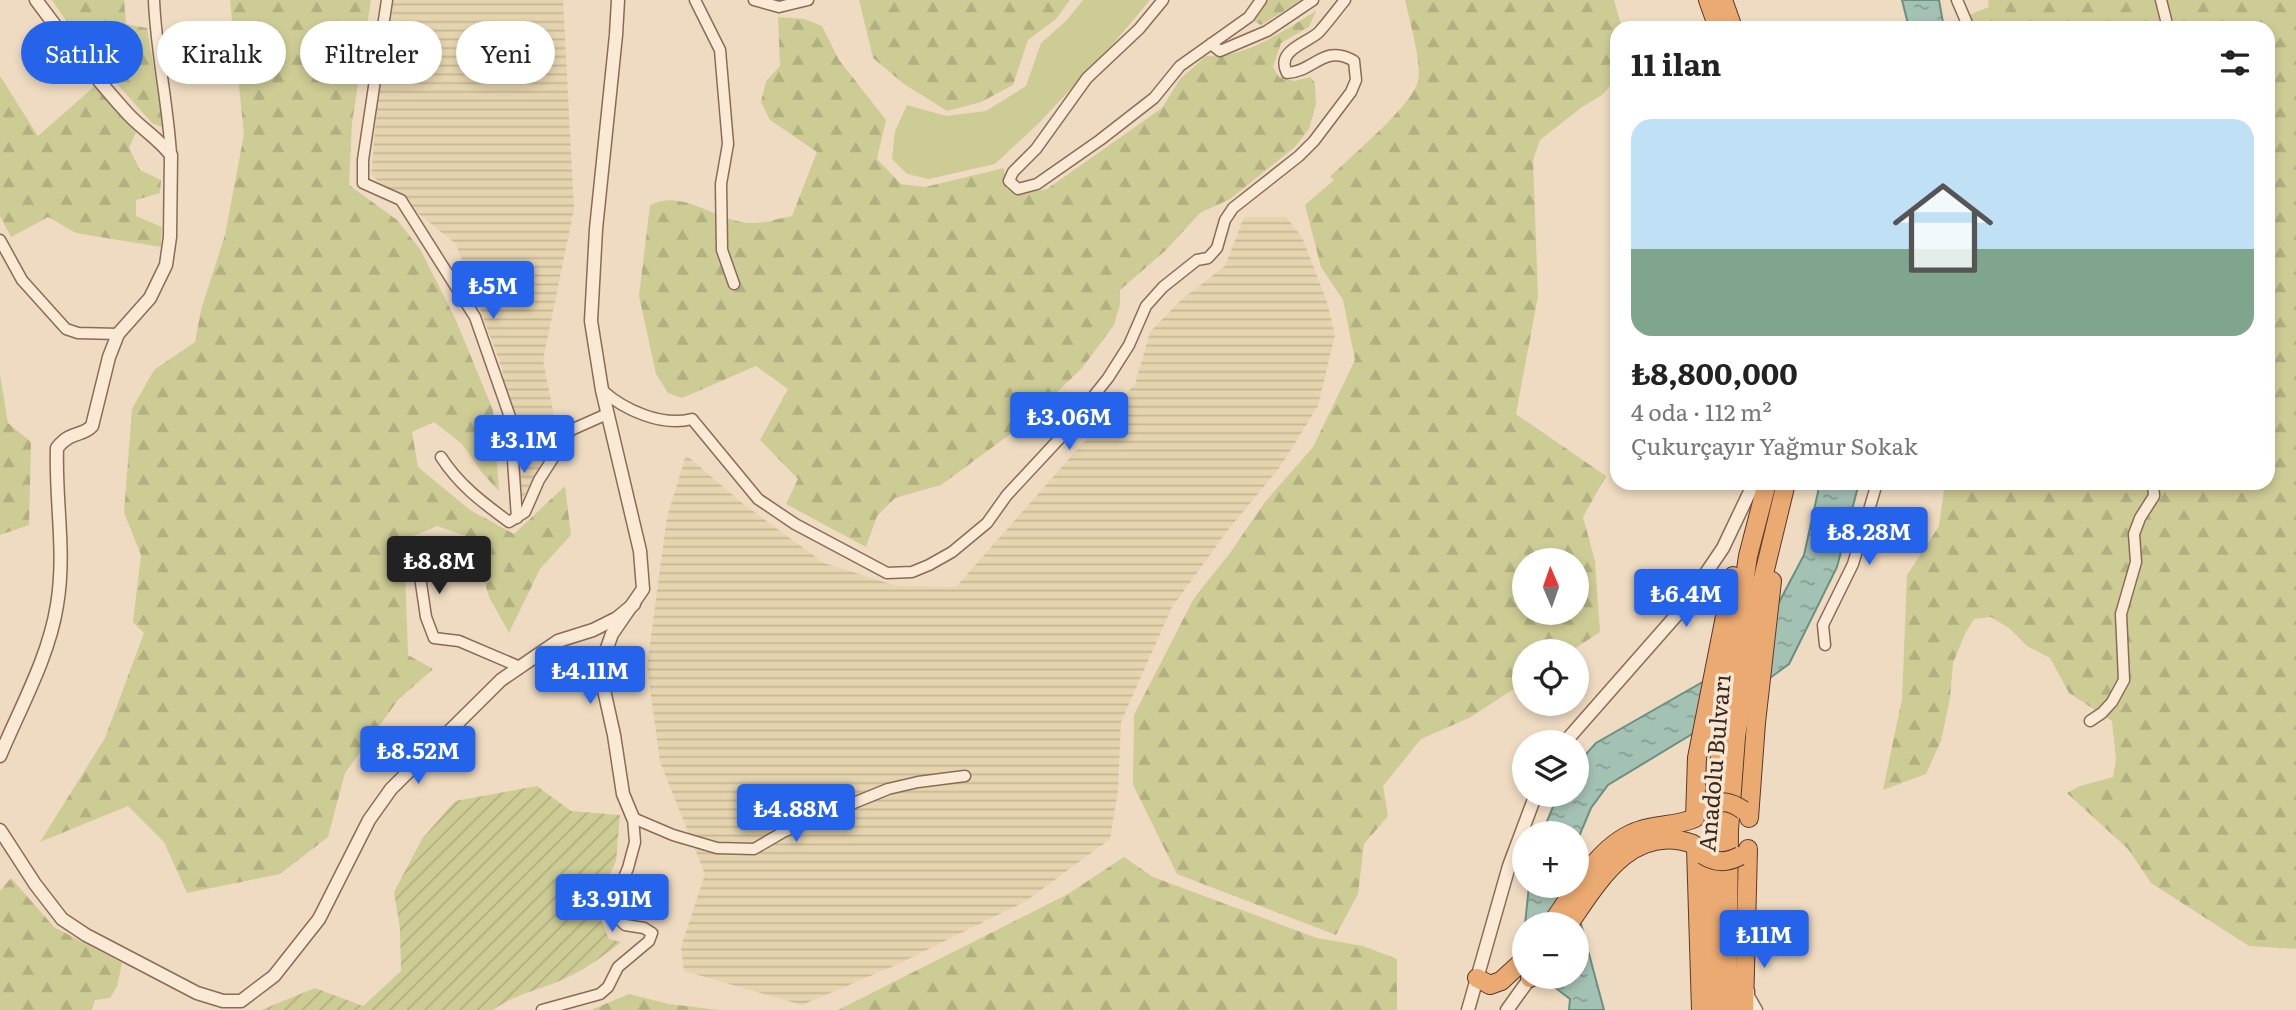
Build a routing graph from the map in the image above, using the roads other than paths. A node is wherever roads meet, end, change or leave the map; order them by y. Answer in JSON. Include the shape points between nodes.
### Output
{"nodes":[{"id":1,"x":36,"y":0,"type":"edge"},
{"id":2,"x":155,"y":0,"type":"edge"},
{"id":3,"x":387,"y":0,"type":"edge"},
{"id":4,"x":618,"y":0,"type":"edge"},
{"id":5,"x":695,"y":0,"type":"edge"},
{"id":6,"x":754,"y":0,"type":"edge"},
{"id":7,"x":1163,"y":0,"type":"edge"},
{"id":8,"x":1261,"y":0,"type":"edge"},
{"id":9,"x":1313,"y":0,"type":"edge"},
{"id":10,"x":1345,"y":0,"type":"edge"},
{"id":11,"x":1708,"y":0,"type":"edge"},
{"id":12,"x":1723,"y":0,"type":"edge"},
{"id":13,"x":1957,"y":0,"type":"edge"},
{"id":14,"x":2161,"y":0,"type":"edge"},
{"id":15,"x":803,"y":1,"type":"edge"},
{"id":16,"x":1716,"y":21,"type":"edge"},
{"id":17,"x":1730,"y":21,"type":"edge"},
{"id":18,"x":1966,"y":21,"type":"edge"},
{"id":19,"x":2166,"y":21,"type":"edge"},
{"id":20,"x":1211,"y":44,"type":"junction"},
{"id":21,"x":172,"y":155,"type":"junction"},
{"id":22,"x":0,"y":240,"type":"edge"},
{"id":23,"x":734,"y":284,"type":"dead end"},
{"id":24,"x":118,"y":334,"type":"junction"},
{"id":25,"x":602,"y":390,"type":"junction"},
{"id":26,"x":607,"y":414,"type":"junction"},
{"id":27,"x":441,"y":457,"type":"dead end"},
{"id":28,"x":1751,"y":490,"type":"edge"},
{"id":29,"x":1762,"y":490,"type":"edge"},
{"id":30,"x":1763,"y":490,"type":"edge"},
{"id":31,"x":1786,"y":490,"type":"edge"},
{"id":32,"x":1875,"y":490,"type":"edge"},
{"id":33,"x":2154,"y":490,"type":"edge"},
{"id":34,"x":517,"y":518,"type":"junction"},
{"id":35,"x":418,"y":563,"type":"dead end"},
{"id":36,"x":634,"y":604,"type":"junction"},
{"id":37,"x":1762,"y":604,"type":"junction"},
{"id":38,"x":1825,"y":645,"type":"dead end"},
{"id":39,"x":520,"y":667,"type":"junction"},
{"id":40,"x":2090,"y":721,"type":"dead end"},
{"id":41,"x":1576,"y":730,"type":"edge"},
{"id":42,"x":1728,"y":740,"type":"junction"},
{"id":43,"x":0,"y":756,"type":"edge"},
{"id":44,"x":965,"y":776,"type":"dead end"},
{"id":45,"x":1531,"y":807,"type":"edge"},
{"id":46,"x":1700,"y":812,"type":"junction"},
{"id":47,"x":1746,"y":814,"type":"junction"},
{"id":48,"x":632,"y":818,"type":"junction"},
{"id":49,"x":0,"y":830,"type":"edge"},
{"id":50,"x":1697,"y":849,"type":"junction"},
{"id":51,"x":1744,"y":852,"type":"junction"},
{"id":52,"x":1560,"y":912,"type":"edge"},
{"id":53,"x":1578,"y":912,"type":"edge"},
{"id":54,"x":1747,"y":936,"type":"junction"},
{"id":55,"x":1477,"y":978,"type":"junction"},
{"id":56,"x":1512,"y":978,"type":"edge"},
{"id":57,"x":1518,"y":989,"type":"edge"},
{"id":58,"x":238,"y":1005,"type":"edge"},
{"id":59,"x":542,"y":1010,"type":"edge"},
{"id":60,"x":1468,"y":1010,"type":"edge"},
{"id":61,"x":1507,"y":1010,"type":"edge"},
{"id":62,"x":1701,"y":1010,"type":"edge"},
{"id":63,"x":1714,"y":1010,"type":"edge"},
{"id":64,"x":1727,"y":1010,"type":"edge"},
{"id":65,"x":1744,"y":1010,"type":"edge"},
{"id":66,"x":1757,"y":1010,"type":"edge"}],
"edges":[{"from":1,"to":21,"type":"street","via":[[130,116]]},
{"from":2,"to":21,"type":"street"},
{"from":3,"to":34,"type":"street","via":[[363,183],[401,200],[475,317],[510,417]]},
{"from":4,"to":25,"type":"street","via":[[591,321]]},
{"from":5,"to":23,"type":"street","via":[[720,50],[728,144],[721,184],[722,250]]},
{"from":6,"to":15,"type":"street","via":[[779,7]]},
{"from":7,"to":20,"type":"street","via":[[1087,78],[1036,149],[1013,172],[1009,181],[1013,186],[1037,184],[1100,140],[1154,98],[1180,66]]},
{"from":8,"to":20,"type":"street","via":[[1249,17]]},
{"from":9,"to":20,"type":"street","via":[[1267,31],[1220,51]]},
{"from":10,"to":25,"type":"street","via":[[1316,35],[1296,45],[1284,67],[1287,73],[1294,72],[1325,56],[1354,61],[1356,80],[1333,117],[1299,156],[1233,208],[1217,248],[1208,258],[1197,260],[1146,306],[1108,378],[987,523],[929,565],[912,572],[887,573],[840,549],[758,499],[692,419],[664,421],[635,411]]},
{"from":11,"to":16,"type":"highway"},
{"from":12,"to":17,"type":"highway"},
{"from":13,"to":18,"type":"street"},
{"from":14,"to":19,"type":"street"},
{"from":21,"to":24,"type":"street","via":[[166,265],[150,298]]},
{"from":22,"to":24,"type":"street","via":[[22,280],[66,329]]},
{"from":24,"to":43,"type":"street","via":[[92,426],[66,437],[57,448],[57,605],[44,653]]},
{"from":25,"to":26,"type":"street"},
{"from":26,"to":34,"type":"street","via":[[571,430],[525,512]]},
{"from":26,"to":36,"type":"street","via":[[640,551],[643,589]]},
{"from":27,"to":34,"type":"street","via":[[471,494],[509,522]]},
{"from":28,"to":41,"type":"street","via":[[1724,548],[1681,610]]},
{"from":29,"to":46,"type":"highway","via":[[1738,554],[1721,634],[1698,758]]},
{"from":30,"to":42,"type":"highway","name":"Anadolu Bulvarı","via":[[1737,624]]},
{"from":31,"to":37,"type":"highway","name":"Anadolu Bulvarı"},
{"from":32,"to":38,"type":"street","via":[[1853,564],[1823,625]]},
{"from":33,"to":40,"type":"street","via":[[2134,534],[2136,562],[2121,614],[2124,680],[2112,702]]},
{"from":35,"to":39,"type":"street","via":[[433,638],[459,641]]},
{"from":36,"to":39,"type":"street","via":[[593,630],[558,641]]},
{"from":36,"to":48,"type":"street","via":[[612,635],[603,659],[604,691]]},
{"from":37,"to":42,"type":"highway","name":"Anadolu Bulvarı"},
{"from":37,"to":47,"type":"highway"},
{"from":39,"to":58,"type":"street","via":[[501,680],[391,789],[369,820],[319,919],[274,976]]},
{"from":42,"to":63,"type":"highway","name":"Anadolu Bulvarı","via":[[1714,827]]},
{"from":42,"to":64,"type":"highway","name":"Anadolu Bulvarı"},
{"from":44,"to":48,"type":"street","via":[[888,789],[785,831],[754,849],[717,848]]},
{"from":45,"to":55,"type":"street"},
{"from":46,"to":47,"type":"highway","bridge":true,"via":[[1724,802]]},
{"from":46,"to":50,"type":"highway","via":[[1691,830]]},
{"from":46,"to":52,"type":"highway","via":[[1683,824],[1638,830],[1601,856]]},
{"from":47,"to":51,"type":"highway","via":[[1752,839]]},
{"from":48,"to":59,"type":"street","via":[[635,842],[613,904],[625,925],[652,933],[649,941],[618,967],[600,993]]},
{"from":49,"to":58,"type":"street","via":[[62,919],[197,993]]},
{"from":50,"to":51,"type":"highway","bridge":true,"via":[[1720,862]]},
{"from":50,"to":53,"type":"highway","via":[[1669,840],[1639,846],[1610,868]]},
{"from":50,"to":62,"type":"highway"},
{"from":51,"to":54,"type":"highway"},
{"from":54,"to":65,"type":"highway"},
{"from":54,"to":66,"type":"street","via":[[1749,996]]},
{"from":55,"to":56,"type":"highway","via":[[1490,985]]},
{"from":55,"to":60,"type":"street"},
{"from":57,"to":61,"type":"street"}]}
